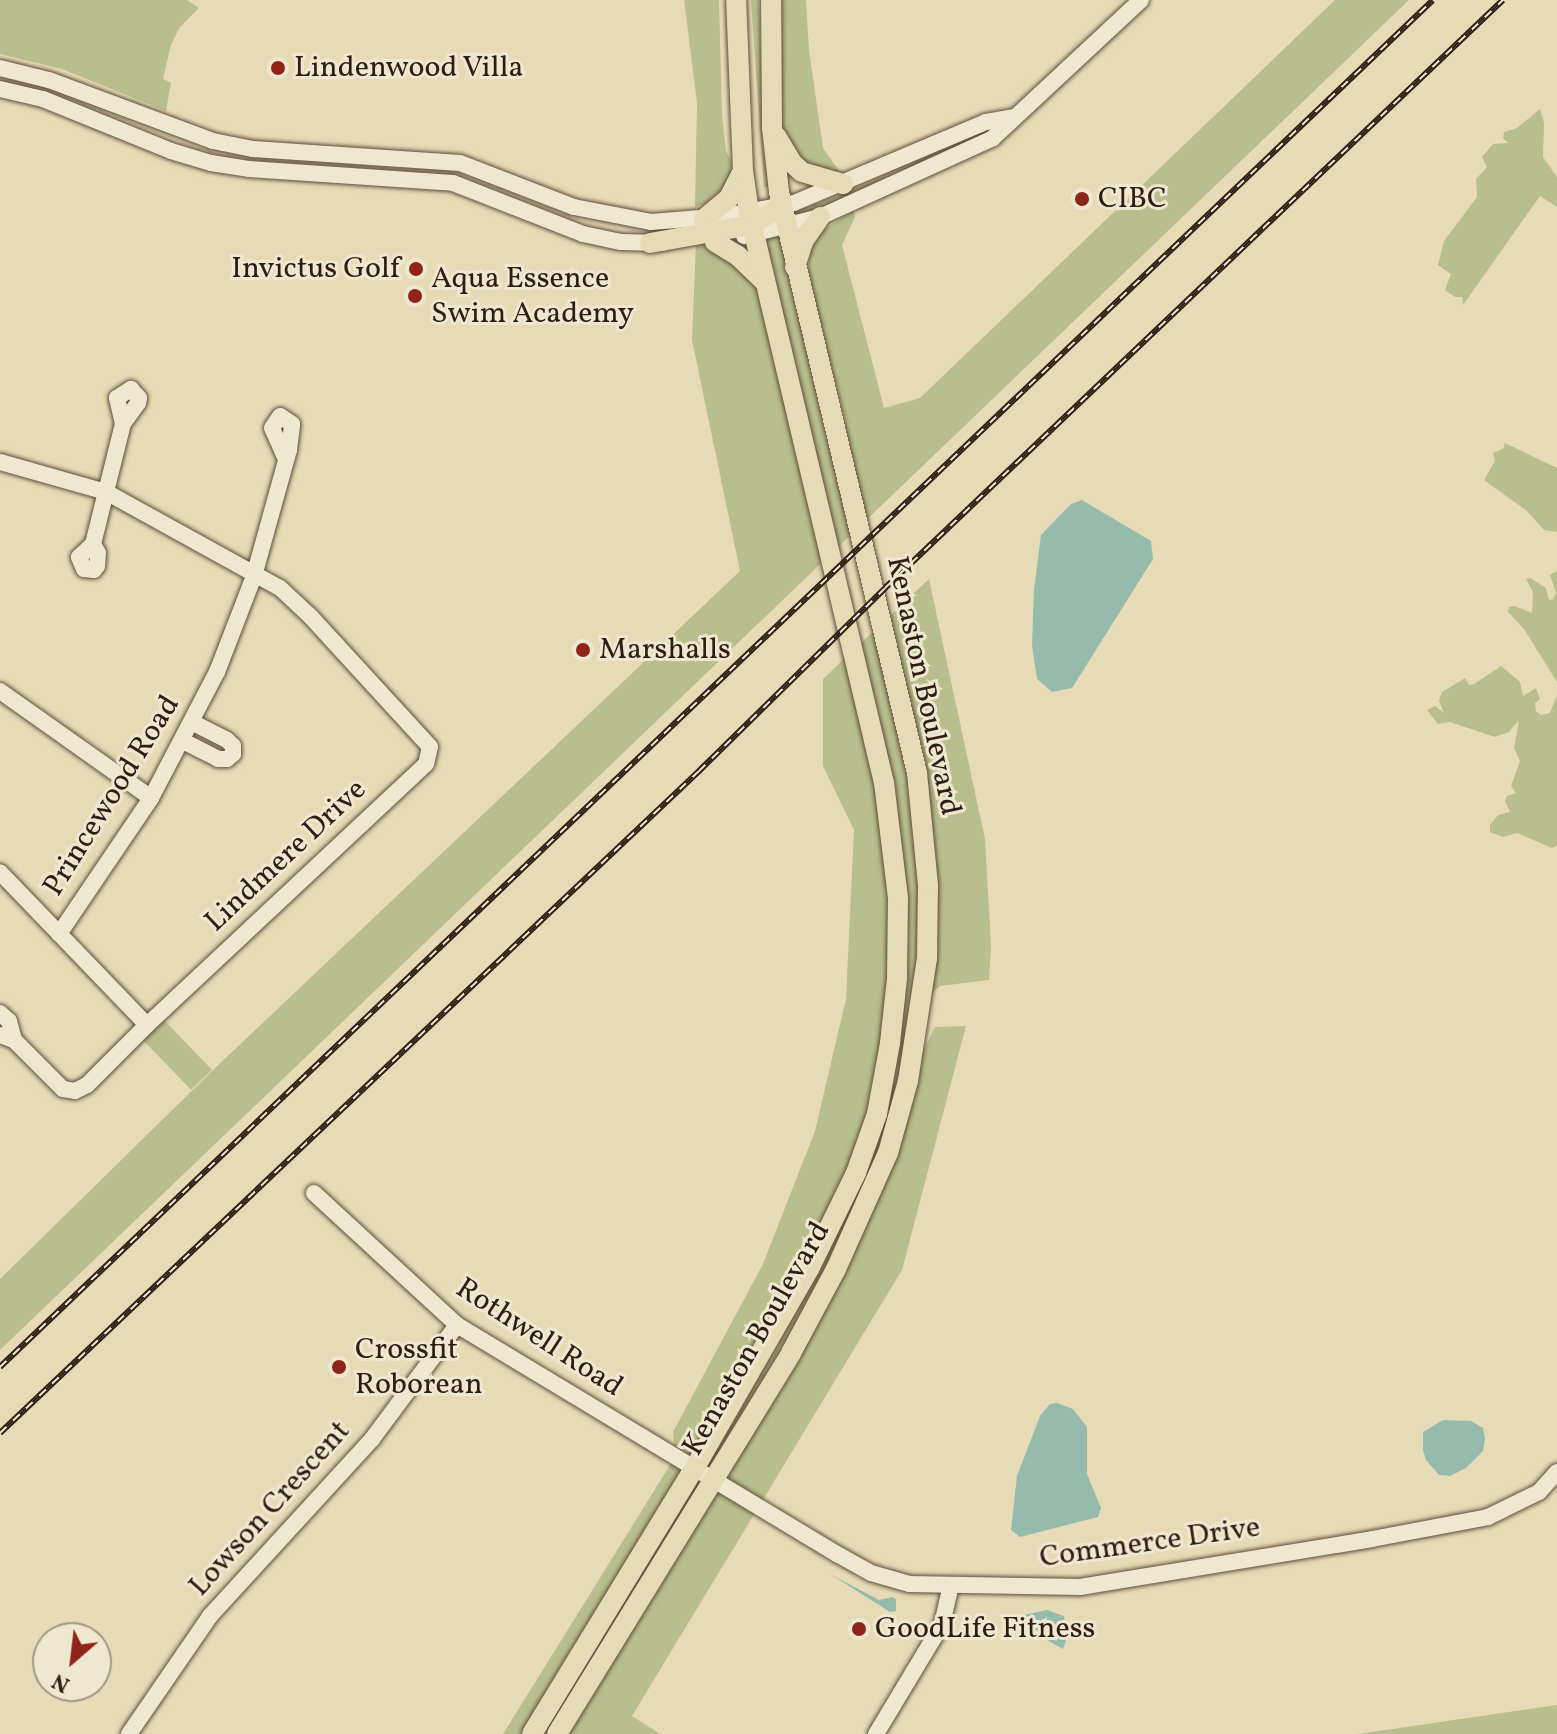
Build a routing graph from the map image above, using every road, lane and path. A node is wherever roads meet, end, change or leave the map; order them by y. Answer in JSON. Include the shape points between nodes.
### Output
{"nodes":[{"id":1,"x":736,"y":0,"type":"edge"},
{"id":2,"x":771,"y":0,"type":"edge"},
{"id":3,"x":1141,"y":0,"type":"edge"},
{"id":4,"x":0,"y":68,"type":"edge"},
{"id":5,"x":0,"y":89,"type":"edge"},
{"id":6,"x":1014,"y":117,"type":"junction"},
{"id":7,"x":772,"y":128,"type":"junction"},
{"id":8,"x":743,"y":171,"type":"junction"},
{"id":9,"x":843,"y":184,"type":"junction"},
{"id":10,"x":781,"y":206,"type":"junction"},
{"id":11,"x":820,"y":217,"type":"junction"},
{"id":12,"x":704,"y":219,"type":"junction"},
{"id":13,"x":751,"y":224,"type":"junction"},
{"id":14,"x":785,"y":227,"type":"junction"},
{"id":15,"x":715,"y":242,"type":"junction"},
{"id":16,"x":650,"y":243,"type":"junction"},
{"id":17,"x":795,"y":267,"type":"junction"},
{"id":18,"x":763,"y":280,"type":"junction"},
{"id":19,"x":123,"y":424,"type":"dead end"},
{"id":20,"x":286,"y":460,"type":"dead end"},
{"id":21,"x":0,"y":462,"type":"edge"},
{"id":22,"x":106,"y":492,"type":"junction"},
{"id":23,"x":93,"y":544,"type":"dead end"},
{"id":24,"x":254,"y":576,"type":"junction"},
{"id":25,"x":0,"y":691,"type":"edge"},
{"id":26,"x":193,"y":723,"type":"junction"},
{"id":27,"x":183,"y":741,"type":"junction"},
{"id":28,"x":151,"y":798,"type":"junction"},
{"id":29,"x":0,"y":872,"type":"edge"},
{"id":30,"x":59,"y":934,"type":"junction"},
{"id":31,"x":0,"y":1013,"type":"edge"},
{"id":32,"x":147,"y":1025,"type":"junction"},
{"id":33,"x":7,"y":1037,"type":"edge"},
{"id":34,"x":314,"y":1193,"type":"dead end"},
{"id":35,"x":457,"y":1325,"type":"junction"},
{"id":36,"x":1557,"y":1472,"type":"edge"},
{"id":37,"x":703,"y":1474,"type":"junction"},
{"id":38,"x":951,"y":1585,"type":"junction"},
{"id":39,"x":129,"y":1734,"type":"edge"},
{"id":40,"x":532,"y":1734,"type":"edge"},
{"id":41,"x":557,"y":1734,"type":"edge"},
{"id":42,"x":876,"y":1734,"type":"edge"}],
"edges":[{"from":1,"to":8,"type":"main road","name":"Kenaston Boulevard"},
{"from":2,"to":7,"type":"main road","name":"Kenaston Boulevard"},
{"from":3,"to":6,"type":"street"},
{"from":4,"to":12,"type":"street","via":[[49,80],[213,141],[253,149],[460,163],[574,207],[612,216],[651,222]]},
{"from":5,"to":16,"type":"street","via":[[43,99],[211,163],[453,183],[583,234]]},
{"from":6,"to":9,"type":"street","via":[[986,122]]},
{"from":6,"to":11,"type":"street","via":[[993,138]]},
{"from":7,"to":9,"type":"main road","via":[[802,172]]},
{"from":7,"to":10,"type":"main road","name":"Kenaston Boulevard"},
{"from":8,"to":12,"type":"main road","via":[[729,198]]},
{"from":8,"to":13,"type":"main road","name":"Kenaston Boulevard"},
{"from":9,"to":10,"type":"street"},
{"from":10,"to":13,"type":"main road"},
{"from":10,"to":14,"type":"main road","name":"Kenaston Boulevard"},
{"from":11,"to":14,"type":"street"},
{"from":11,"to":17,"type":"main road","via":[[804,240]]},
{"from":12,"to":13,"type":"street"},
{"from":13,"to":14,"type":"street"},
{"from":13,"to":15,"type":"street"},
{"from":13,"to":16,"type":"main road"},
{"from":13,"to":18,"type":"main road","name":"Kenaston Boulevard"},
{"from":14,"to":17,"type":"main road","name":"Kenaston Boulevard"},
{"from":15,"to":16,"type":"street"},
{"from":15,"to":18,"type":"main road"},
{"from":17,"to":37,"type":"main road","name":"Kenaston Boulevard","via":[[917,773],[928,885],[927,958],[908,1081],[888,1153],[814,1311]]},
{"from":18,"to":37,"type":"main road","name":"Kenaston Boulevard","via":[[884,783],[898,898],[897,979],[877,1114],[856,1173]]},
{"from":19,"to":22,"type":"street"},
{"from":20,"to":24,"type":"street","name":"Princewood Road"},
{"from":21,"to":22,"type":"street"},
{"from":22,"to":23,"type":"street"},
{"from":22,"to":24,"type":"street"},
{"from":24,"to":26,"type":"street","name":"Princewood Road"},
{"from":24,"to":32,"type":"street","name":"Lindmere Drive","via":[[280,588],[311,617],[425,739],[430,756]]},
{"from":25,"to":28,"type":"street"},
{"from":26,"to":27,"type":"street","name":"Princewood Road"},
{"from":26,"to":27,"type":"street","via":[[227,740],[233,754],[218,759]]},
{"from":27,"to":28,"type":"street","name":"Princewood Road"},
{"from":28,"to":30,"type":"street","name":"Princewood Road"},
{"from":29,"to":30,"type":"street"},
{"from":30,"to":32,"type":"street"},
{"from":31,"to":33,"type":"street","via":[[9,1021]]},
{"from":32,"to":33,"type":"street","via":[[75,1091],[63,1089]]},
{"from":34,"to":35,"type":"street","name":"Rothwell Road"},
{"from":35,"to":37,"type":"street","name":"Rothwell Road"},
{"from":35,"to":39,"type":"street","name":"Lowson Crescent","via":[[372,1439],[210,1616]]},
{"from":36,"to":38,"type":"street","name":"Commerce Drive","via":[[1539,1492],[1488,1517],[1448,1525],[1080,1587]]},
{"from":37,"to":38,"type":"street","name":"Commerce Drive","via":[[871,1573],[909,1584]]},
{"from":37,"to":40,"type":"main road","name":"Kenaston Boulevard"},
{"from":37,"to":41,"type":"main road","name":"Kenaston Boulevard"},
{"from":38,"to":42,"type":"street","via":[[942,1624]]}]}
